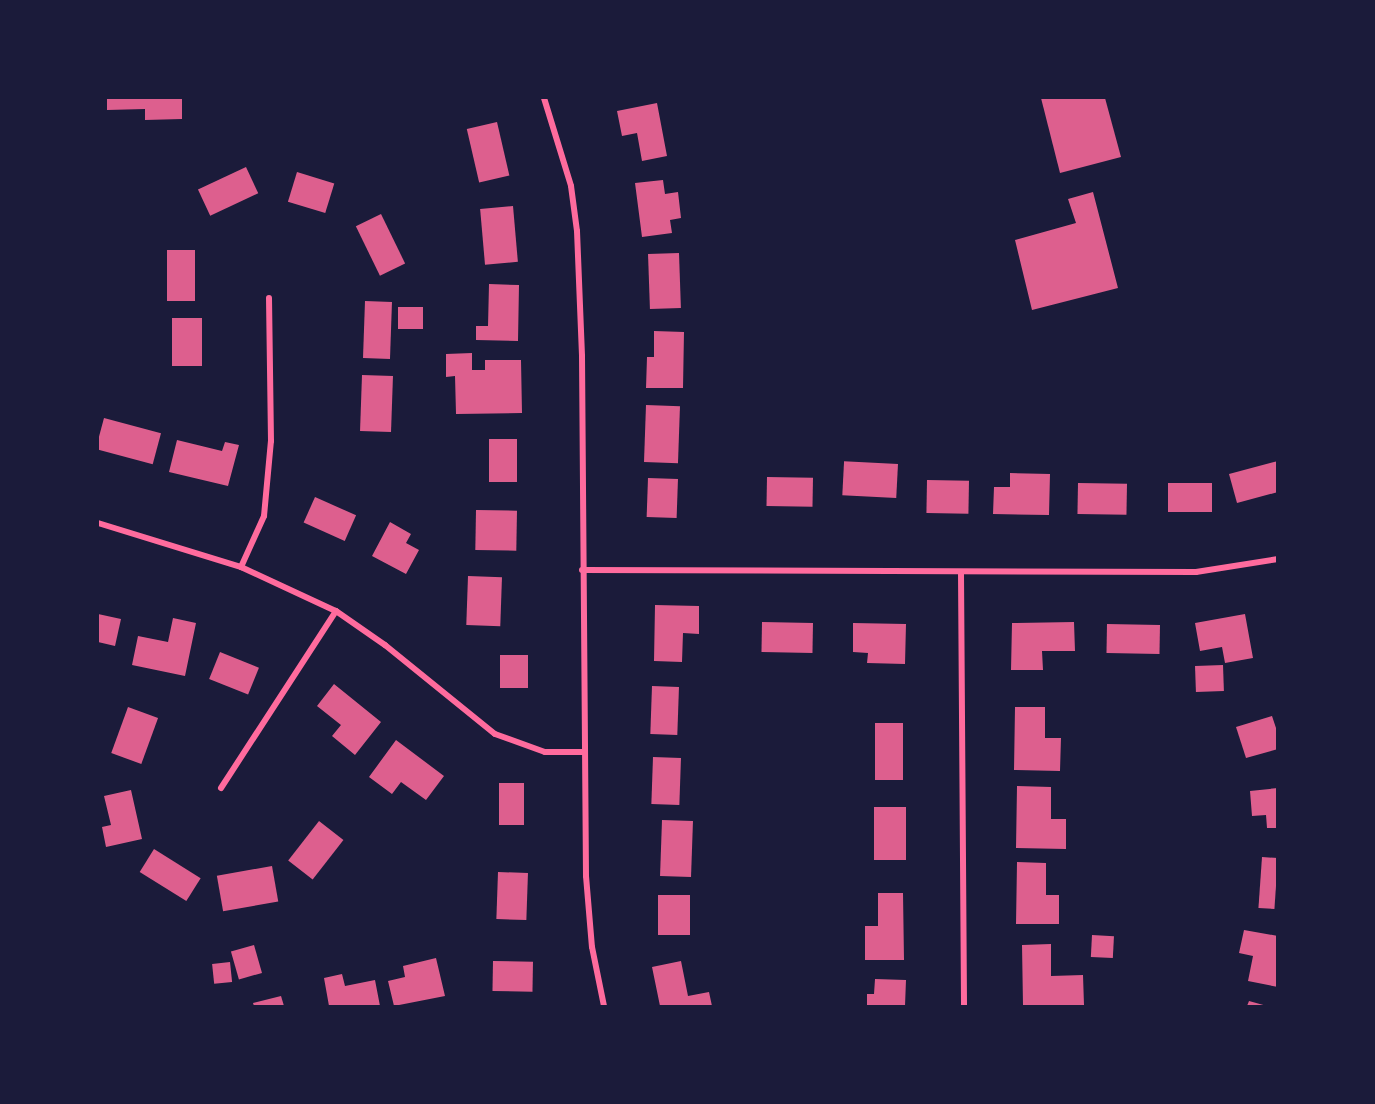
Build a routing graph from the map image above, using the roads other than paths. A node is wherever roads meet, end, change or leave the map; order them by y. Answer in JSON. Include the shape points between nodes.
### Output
{"nodes":[{"id":1,"x":544,"y":98,"type":"edge"},
{"id":2,"x":269,"y":298,"type":"dead end"},
{"id":3,"x":98,"y":523,"type":"edge"},
{"id":4,"x":1278,"y":559,"type":"edge"},
{"id":5,"x":241,"y":567,"type":"junction"},
{"id":6,"x":582,"y":570,"type":"junction"},
{"id":7,"x":961,"y":573,"type":"junction"},
{"id":8,"x":336,"y":611,"type":"junction"},
{"id":9,"x":585,"y":752,"type":"junction"},
{"id":10,"x":220,"y":788,"type":"dead end"},
{"id":11,"x":604,"y":1006,"type":"edge"},
{"id":12,"x":964,"y":1006,"type":"edge"}],
"edges":[{"from":1,"to":6,"type":"street","via":[[571,186],[577,231],[582,356]]},
{"from":2,"to":5,"type":"street","via":[[271,441],[264,516]]},
{"from":3,"to":5,"type":"street"},
{"from":4,"to":7,"type":"street","via":[[1196,572]]},
{"from":5,"to":8,"type":"street"},
{"from":6,"to":7,"type":"street"},
{"from":6,"to":9,"type":"street"},
{"from":7,"to":12,"type":"street"},
{"from":8,"to":9,"type":"street","via":[[385,645],[495,734],[545,752]]},
{"from":8,"to":10,"type":"street"},
{"from":9,"to":11,"type":"street","via":[[586,876],[592,947]]}]}
